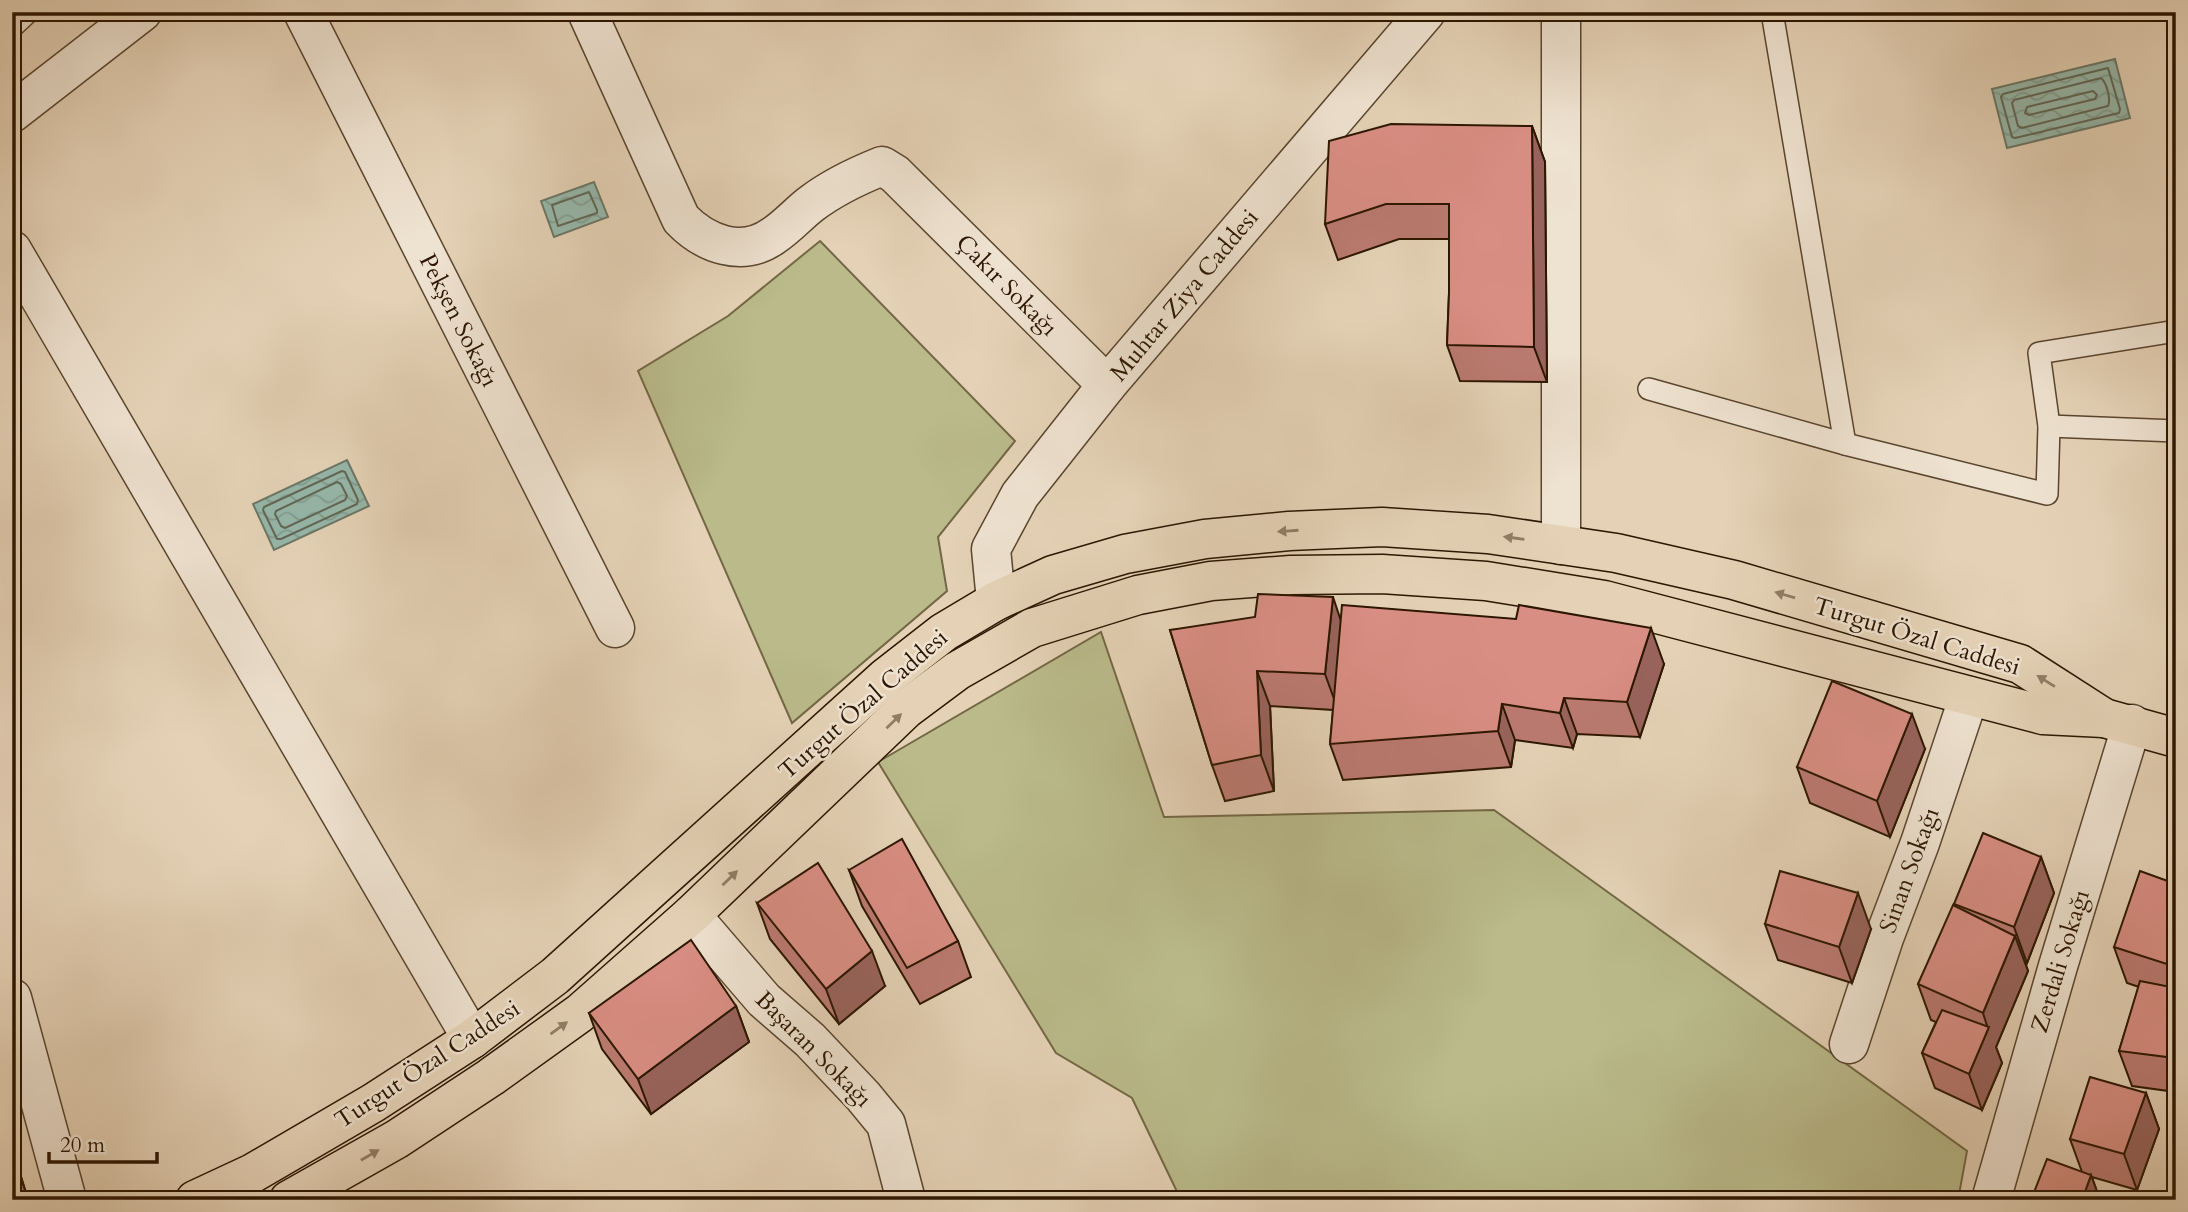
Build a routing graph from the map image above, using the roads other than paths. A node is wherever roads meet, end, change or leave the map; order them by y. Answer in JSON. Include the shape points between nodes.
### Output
{"nodes":[{"id":1,"x":28,"y":12,"type":"edge"},
{"id":2,"x":142,"y":12,"type":"edge"},
{"id":3,"x":303,"y":12,"type":"edge"},
{"id":4,"x":587,"y":12,"type":"edge"},
{"id":5,"x":1426,"y":12,"type":"edge"},
{"id":6,"x":1561,"y":12,"type":"edge"},
{"id":7,"x":1772,"y":12,"type":"edge"},
{"id":8,"x":12,"y":27,"type":"edge"},
{"id":9,"x":12,"y":113,"type":"edge"},
{"id":10,"x":12,"y":250,"type":"edge"},
{"id":11,"x":2176,"y":331,"type":"edge"},
{"id":12,"x":1107,"y":385,"type":"junction"},
{"id":13,"x":1649,"y":389,"type":"dead end"},
{"id":14,"x":2049,"y":426,"type":"junction"},
{"id":15,"x":2176,"y":431,"type":"edge"},
{"id":16,"x":1845,"y":444,"type":"junction"},
{"id":17,"x":1561,"y":545,"type":"junction"},
{"id":18,"x":996,"y":601,"type":"junction"},
{"id":19,"x":615,"y":628,"type":"dead end"},
{"id":20,"x":1005,"y":642,"type":"junction"},
{"id":21,"x":1969,"y":696,"type":"junction"},
{"id":22,"x":2118,"y":721,"type":"junction"},
{"id":23,"x":2176,"y":738,"type":"edge"},
{"id":24,"x":662,"y":882,"type":"junction"},
{"id":25,"x":691,"y":915,"type":"junction"},
{"id":26,"x":12,"y":998,"type":"edge"},
{"id":27,"x":472,"y":1039,"type":"junction"},
{"id":28,"x":1849,"y":1044,"type":"dead end"},
{"id":29,"x":326,"y":1190,"type":"edge"},
{"id":30,"x":67,"y":1200,"type":"edge"},
{"id":31,"x":195,"y":1200,"type":"edge"},
{"id":32,"x":289,"y":1200,"type":"edge"},
{"id":33,"x":906,"y":1200,"type":"edge"},
{"id":34,"x":1991,"y":1200,"type":"edge"}],
"edges":[{"from":1,"to":8,"type":"lane"},
{"from":2,"to":9,"type":"street"},
{"from":3,"to":19,"type":"street","name":"Pekşen Sokağı"},
{"from":4,"to":12,"type":"street","name":"Çakır Sokağı","via":[[681,219],[705,240],[737,247],[771,238],[837,186],[882,166]]},
{"from":5,"to":12,"type":"street","name":"Muhtar Ziya Caddesi"},
{"from":6,"to":17,"type":"street"},
{"from":7,"to":16,"type":"lane"},
{"from":10,"to":27,"type":"street"},
{"from":11,"to":14,"type":"lane","via":[[2039,353]]},
{"from":12,"to":18,"type":"street","name":"Muhtar Ziya Caddesi","via":[[1020,495],[991,549]]},
{"from":13,"to":16,"type":"lane"},
{"from":14,"to":15,"type":"lane"},
{"from":14,"to":16,"type":"lane","via":[[2047,494]]},
{"from":17,"to":18,"type":"main road","name":"Turgut Özal Caddesi","one_way":true,"via":[[1488,534],[1382,527],[1205,539],[1125,554],[1053,575]]},
{"from":22,"to":17,"type":"main road","name":"Turgut Özal Caddesi","one_way":true,"via":[[2020,664],[1734,580]]},
{"from":18,"to":20,"type":"main road"},
{"from":18,"to":24,"type":"main road","name":"Turgut Özal Caddesi","via":[[944,632],[886,678]]},
{"from":20,"to":21,"type":"main road","name":"Turgut Özal Caddesi","via":[[1069,615],[1150,592],[1291,575],[1382,574],[1486,581],[1604,600]]},
{"from":25,"to":20,"type":"main road","name":"Turgut Özal Caddesi","one_way":true,"via":[[906,709]]},
{"from":21,"to":22,"type":"main road","name":"Turgut Özal Caddesi","via":[[2043,715]]},
{"from":21,"to":28,"type":"street","name":"Sinan Sokağı"},
{"from":22,"to":23,"type":"main road"},
{"from":22,"to":34,"type":"street","name":"Zerdali Sokağı","via":[[2057,966]]},
{"from":24,"to":25,"type":"main road"},
{"from":24,"to":27,"type":"main road","name":"Turgut Özal Caddesi","via":[[555,976]]},
{"from":29,"to":25,"type":"main road","name":"Turgut Özal Caddesi","one_way":true,"via":[[569,1021]]},
{"from":25,"to":33,"type":"street","name":"Başaran Sokağı","via":[[764,1000],[810,1041],[886,1124]]},
{"from":26,"to":30,"type":"street"},
{"from":27,"to":31,"type":"main road","name":"Turgut Özal Caddesi","via":[[265,1166]]},
{"from":29,"to":32,"type":"main road","name":"Turgut Özal Caddesi"}]}
